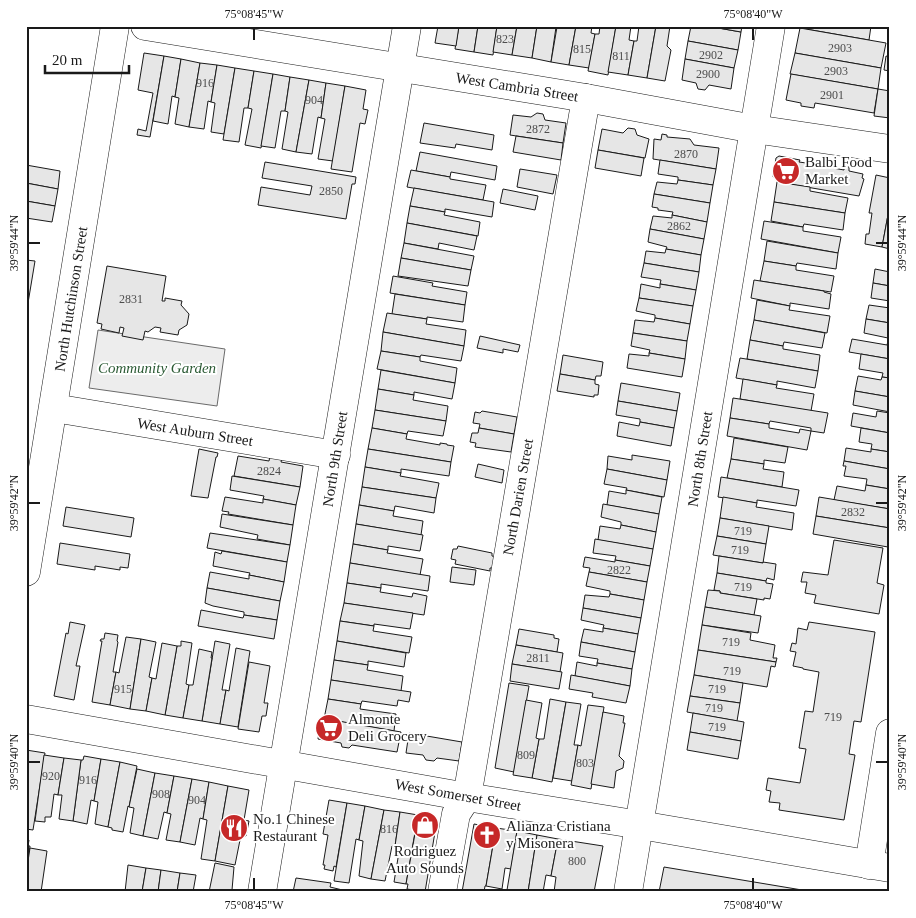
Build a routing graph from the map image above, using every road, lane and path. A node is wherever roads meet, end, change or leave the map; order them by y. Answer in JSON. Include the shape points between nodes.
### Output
{"nodes":[{"id":1,"x":115,"y":26,"type":"edge"},
{"id":2,"x":145,"y":26,"type":"edge"},
{"id":3,"x":407,"y":26,"type":"edge"},
{"id":4,"x":771,"y":26,"type":"edge"},
{"id":5,"x":400,"y":69,"type":"junction"},
{"id":6,"x":586,"y":98,"type":"junction"},
{"id":7,"x":754,"y":129,"type":"junction"},
{"id":8,"x":890,"y":149,"type":"edge"},
{"id":9,"x":54,"y":408,"type":"junction"},
{"id":10,"x":336,"y":455,"type":"junction"},
{"id":11,"x":26,"y":572,"type":"edge"},
{"id":12,"x":26,"y":719,"type":"edge"},
{"id":13,"x":890,"y":733,"type":"edge"},
{"id":14,"x":284,"y":765,"type":"junction"},
{"id":15,"x":468,"y":797,"type":"junction"},
{"id":16,"x":640,"y":825,"type":"junction"},
{"id":17,"x":879,"y":866,"type":"edge"},
{"id":18,"x":262,"y":892,"type":"edge"},
{"id":19,"x":442,"y":892,"type":"edge"},
{"id":20,"x":628,"y":892,"type":"edge"}],
"edges":[{"from":1,"to":9,"type":"street","name":"North Hutchinson Street"},
{"from":2,"to":5,"type":"street","name":"West Cambria Street"},
{"from":3,"to":5,"type":"street","name":"North 9th Street"},
{"from":4,"to":7,"type":"street","name":"North 8th Street"},
{"from":5,"to":6,"type":"street","name":"West Cambria Street"},
{"from":5,"to":10,"type":"street","name":"North 9th Street"},
{"from":6,"to":7,"type":"street","name":"West Cambria Street"},
{"from":6,"to":15,"type":"street","name":"North Darien Street"},
{"from":7,"to":8,"type":"street","name":"West Cambria Street"},
{"from":7,"to":16,"type":"street","name":"North 8th Street"},
{"from":9,"to":10,"type":"street","name":"West Auburn Street"},
{"from":9,"to":11,"type":"street","name":"North Hutchinson Street"},
{"from":10,"to":14,"type":"street","name":"North 9th Street"},
{"from":12,"to":14,"type":"street","name":"West Somerset Street"},
{"from":13,"to":17,"type":"street"},
{"from":14,"to":15,"type":"street","name":"West Somerset Street"},
{"from":14,"to":18,"type":"street","name":"North 9th Street"},
{"from":15,"to":16,"type":"street","name":"West Somerset Street"},
{"from":15,"to":19,"type":"street","name":"North Darien Street","via":[[456,814]]},
{"from":16,"to":17,"type":"street","name":"West Somerset Street"},
{"from":16,"to":20,"type":"street","name":"North 8th Street"}]}
